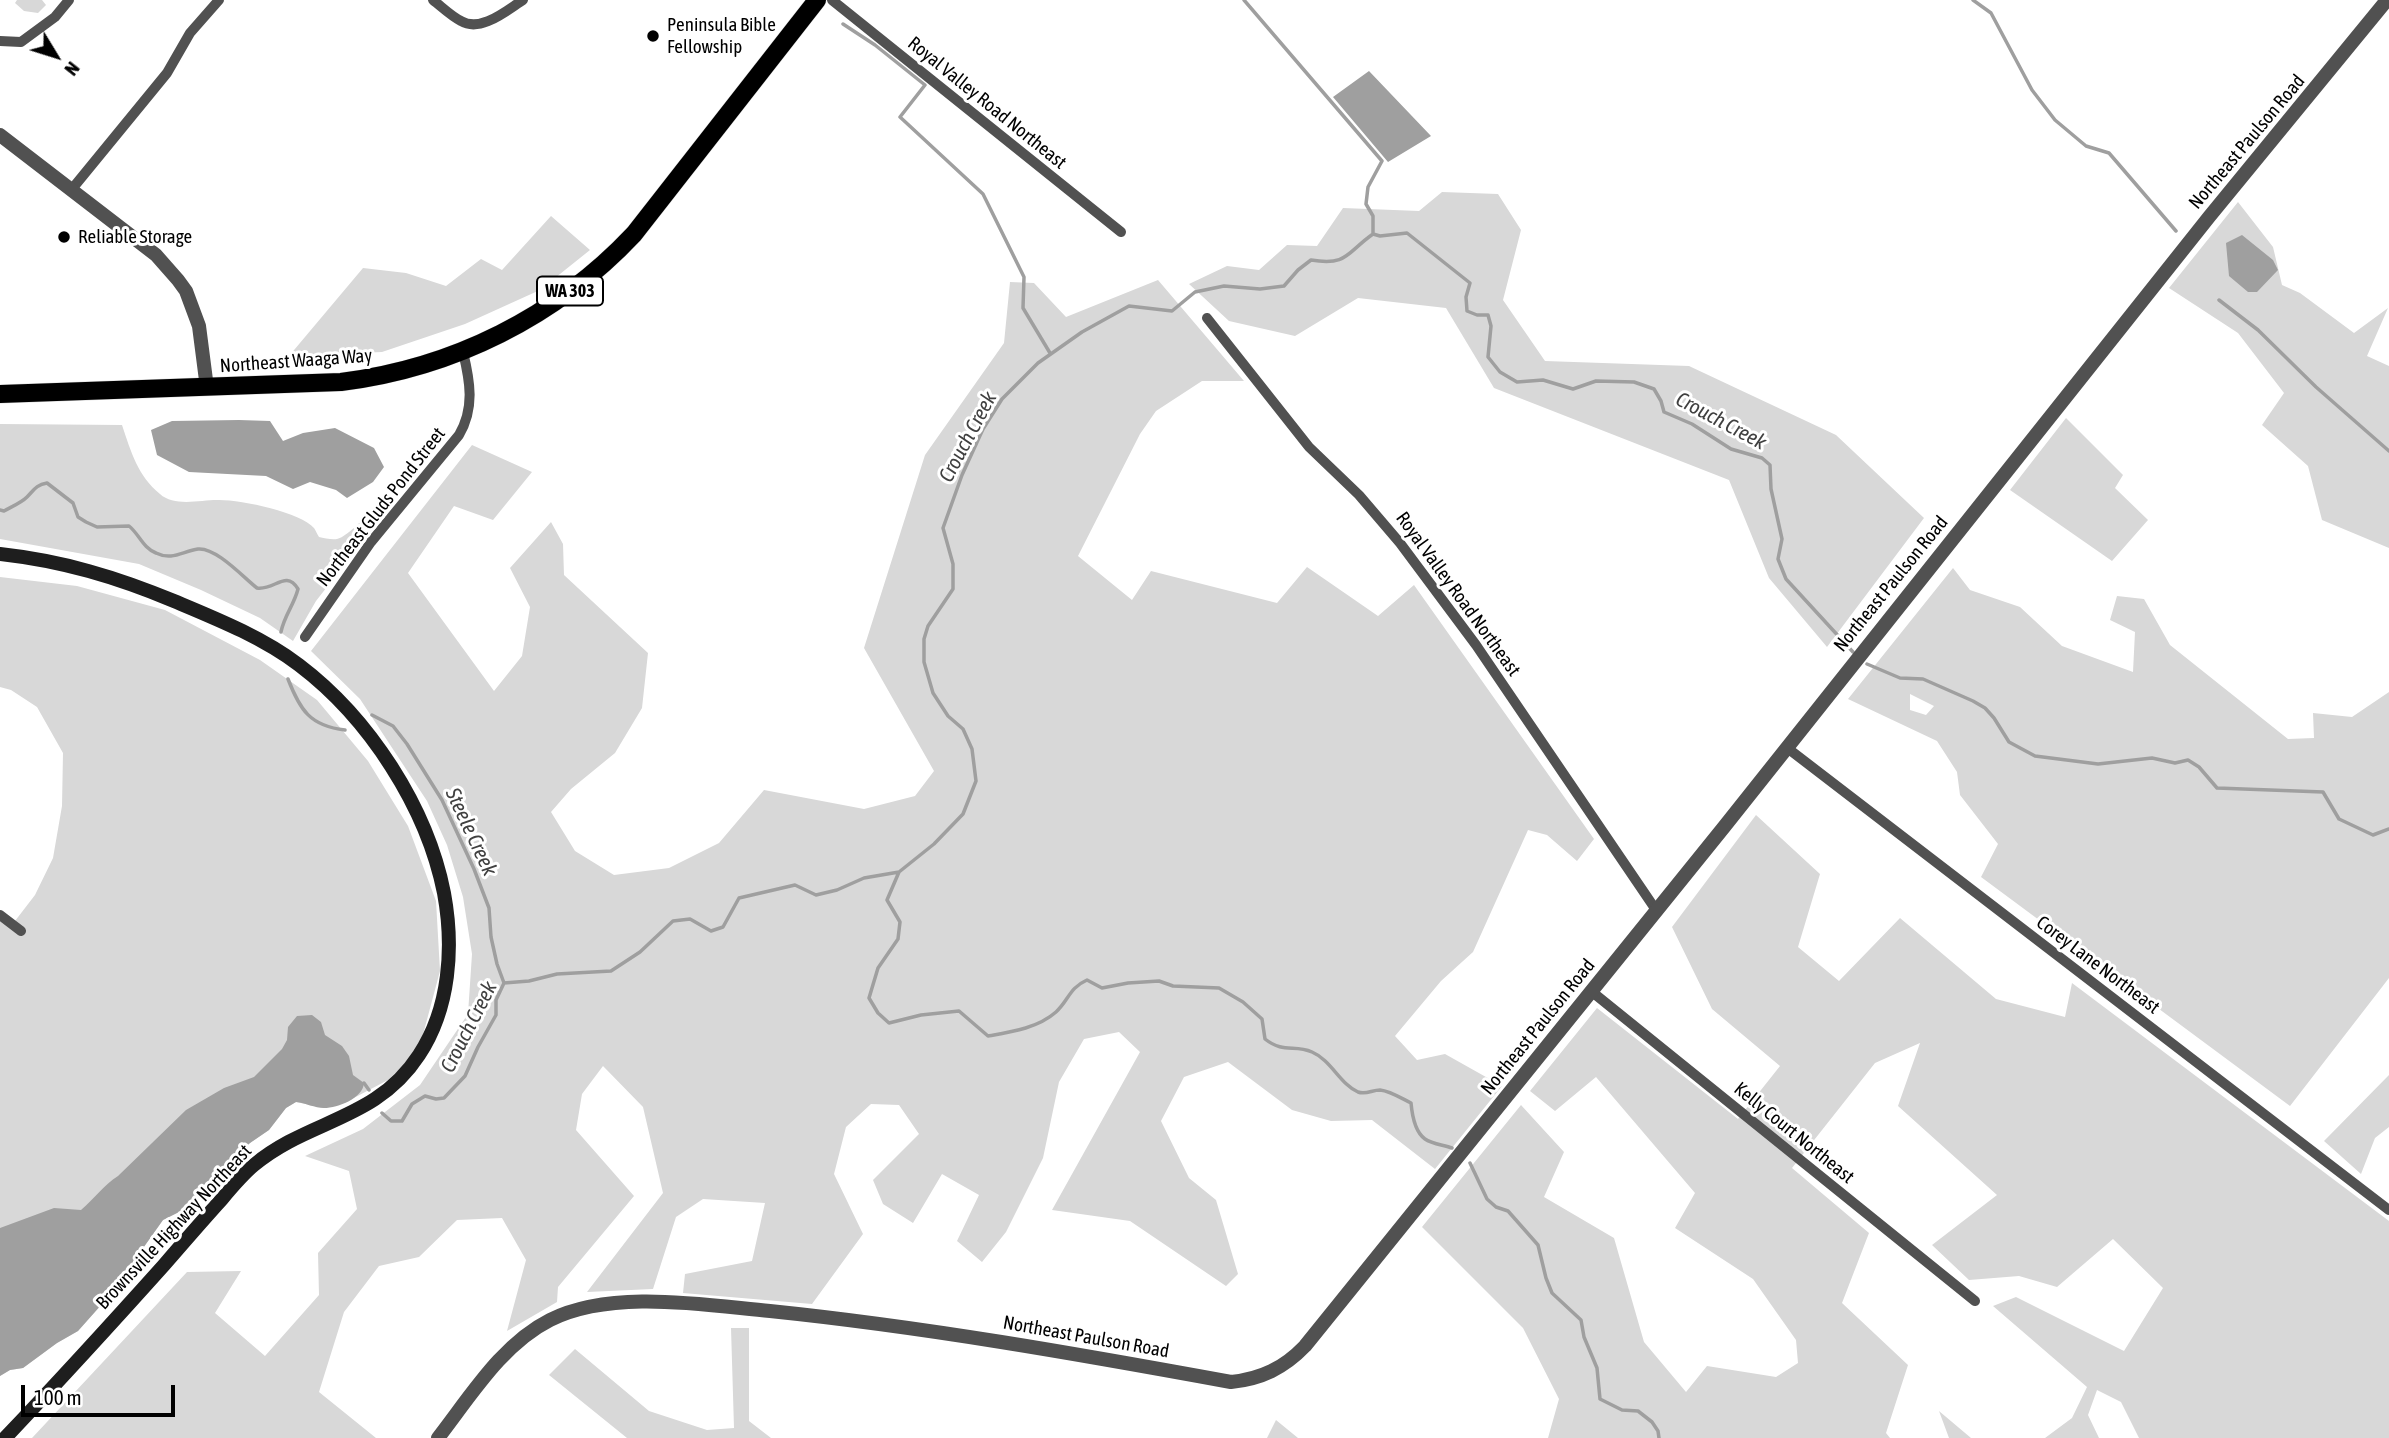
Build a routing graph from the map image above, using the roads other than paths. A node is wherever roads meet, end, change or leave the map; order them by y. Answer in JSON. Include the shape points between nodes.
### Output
{"nodes":[{"id":1,"x":219,"y":0,"type":"edge"},
{"id":2,"x":433,"y":0,"type":"edge"},
{"id":3,"x":523,"y":0,"type":"edge"},
{"id":4,"x":817,"y":0,"type":"edge"},
{"id":5,"x":832,"y":0,"type":"edge"},
{"id":6,"x":2387,"y":0,"type":"edge"},
{"id":7,"x":66,"y":1,"type":"edge"},
{"id":8,"x":0,"y":41,"type":"edge"},
{"id":9,"x":1,"y":139,"type":"edge"},
{"id":10,"x":72,"y":189,"type":"junction"},
{"id":11,"x":1121,"y":232,"type":"dead end"},
{"id":12,"x":1207,"y":318,"type":"dead end"},
{"id":13,"x":463,"y":352,"type":"junction"},
{"id":14,"x":207,"y":387,"type":"junction"},
{"id":15,"x":0,"y":394,"type":"edge"},
{"id":16,"x":0,"y":554,"type":"edge"},
{"id":17,"x":306,"y":638,"type":"dead end"},
{"id":18,"x":1786,"y":747,"type":"junction"},
{"id":19,"x":1656,"y":911,"type":"junction"},
{"id":20,"x":0,"y":915,"type":"edge"},
{"id":21,"x":21,"y":931,"type":"dead end"},
{"id":22,"x":1591,"y":991,"type":"junction"},
{"id":23,"x":2389,"y":1210,"type":"edge"},
{"id":24,"x":1975,"y":1301,"type":"dead end"},
{"id":25,"x":5,"y":1438,"type":"edge"},
{"id":26,"x":438,"y":1438,"type":"edge"}],
"edges":[{"from":1,"to":10,"type":"street","via":[[190,33],[167,74]]},
{"from":2,"to":3,"type":"street","via":[[463,23],[475,24],[491,20]]},
{"from":4,"to":13,"type":"highway","name":"Northeast Waaga Way","number":"WA 303","via":[[615,254],[577,286],[509,331]]},
{"from":5,"to":11,"type":"street","name":"Royal Valley Road Northeast"},
{"from":6,"to":18,"type":"street","name":"Northeast Paulson Road"},
{"from":7,"to":8,"type":"street","via":[[55,17],[21,42]]},
{"from":9,"to":10,"type":"street"},
{"from":10,"to":14,"type":"street","via":[[156,255],[178,280],[199,326]]},
{"from":12,"to":19,"type":"street","name":"Royal Valley Road Northeast","via":[[1309,447],[1389,529],[1476,645]]},
{"from":13,"to":14,"type":"highway","name":"Northeast Waaga Way","number":"WA 303","via":[[364,379]]},
{"from":13,"to":17,"type":"street","name":"Northeast Gluds Pond Street","via":[[471,402],[465,426],[371,542]]},
{"from":14,"to":15,"type":"highway","name":"Northeast Waaga Way","number":"WA 303"},
{"from":16,"to":25,"type":"main road","name":"Brownsville Highway Northeast","via":[[86,569],[152,592],[251,635],[316,679],[377,746],[416,812],[440,874],[449,948],[441,1009],[424,1047],[404,1075],[372,1102],[290,1140],[248,1170]]},
{"from":18,"to":19,"type":"street","name":"Northeast Paulson Road"},
{"from":18,"to":23,"type":"street","name":"Corey Lane Northeast"},
{"from":19,"to":22,"type":"street","name":"Northeast Paulson Road"},
{"from":20,"to":21,"type":"street"},
{"from":22,"to":24,"type":"street","name":"Kelly Court Northeast"},
{"from":22,"to":26,"type":"street","name":"Northeast Paulson Road","via":[[1306,1346],[1271,1372],[1231,1382],[856,1320],[633,1303],[572,1311],[529,1333]]}]}
